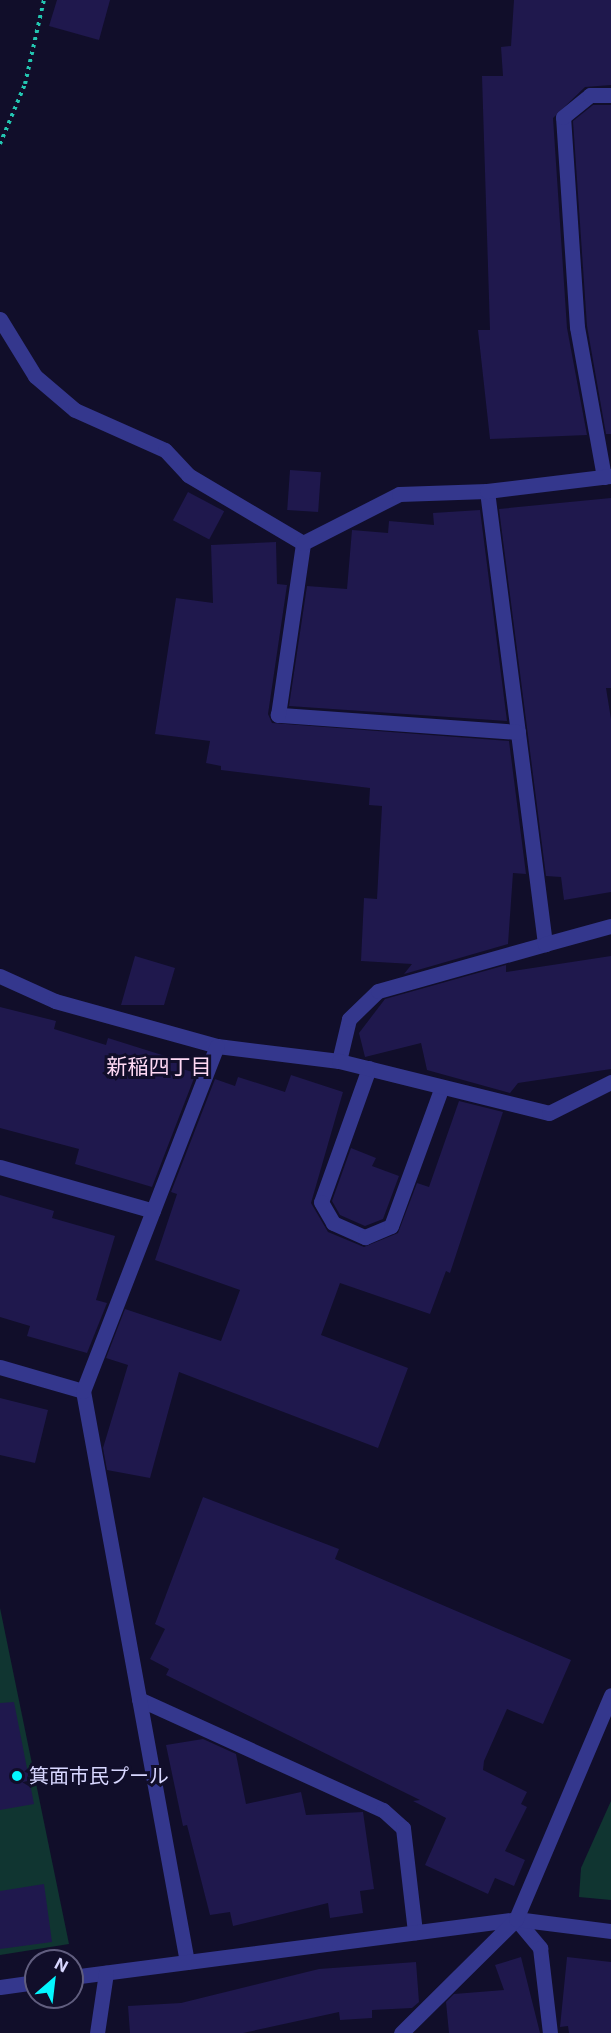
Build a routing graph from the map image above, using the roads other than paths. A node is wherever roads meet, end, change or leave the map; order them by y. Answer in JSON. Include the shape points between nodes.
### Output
{"nodes":[{"id":1,"x":611,"y":95,"type":"edge"},
{"id":2,"x":0,"y":319,"type":"edge"},
{"id":3,"x":608,"y":477,"type":"edge"},
{"id":4,"x":487,"y":491,"type":"junction"},
{"id":5,"x":303,"y":543,"type":"junction"},
{"id":6,"x":518,"y":732,"type":"junction"},
{"id":7,"x":611,"y":926,"type":"edge"},
{"id":8,"x":545,"y":944,"type":"junction"},
{"id":9,"x":0,"y":976,"type":"edge"},
{"id":10,"x":218,"y":1046,"type":"junction"},
{"id":11,"x":339,"y":1061,"type":"junction"},
{"id":12,"x":369,"y":1068,"type":"junction"},
{"id":13,"x":611,"y":1082,"type":"edge"},
{"id":14,"x":442,"y":1087,"type":"junction"},
{"id":15,"x":0,"y":1167,"type":"edge"},
{"id":16,"x":153,"y":1211,"type":"junction"},
{"id":17,"x":0,"y":1367,"type":"edge"},
{"id":18,"x":83,"y":1391,"type":"junction"},
{"id":19,"x":611,"y":1695,"type":"edge"},
{"id":20,"x":139,"y":1699,"type":"junction"},
{"id":21,"x":516,"y":1918,"type":"junction"},
{"id":22,"x":611,"y":1931,"type":"edge"},
{"id":23,"x":415,"y":1932,"type":"junction"},
{"id":24,"x":187,"y":1962,"type":"junction"},
{"id":25,"x":106,"y":1972,"type":"junction"},
{"id":26,"x":84,"y":1975,"type":"edge"},
{"id":27,"x":24,"y":1984,"type":"edge"},
{"id":28,"x":0,"y":1987,"type":"edge"},
{"id":29,"x":97,"y":2033,"type":"edge"},
{"id":30,"x":401,"y":2033,"type":"edge"},
{"id":31,"x":550,"y":2033,"type":"edge"}],
"edges":[{"from":1,"to":3,"type":"street","via":[[590,95],[563,117],[577,327]]},
{"from":2,"to":5,"type":"street","via":[[35,376],[75,410],[165,450],[188,475]]},
{"from":3,"to":4,"type":"street"},
{"from":4,"to":5,"type":"street","via":[[399,494]]},
{"from":4,"to":6,"type":"street"},
{"from":5,"to":6,"type":"street","via":[[278,715]]},
{"from":6,"to":8,"type":"street"},
{"from":7,"to":8,"type":"street"},
{"from":8,"to":11,"type":"street","via":[[378,992],[349,1018]]},
{"from":9,"to":10,"type":"street","via":[[55,1001]]},
{"from":10,"to":11,"type":"street"},
{"from":10,"to":16,"type":"street"},
{"from":11,"to":12,"type":"street"},
{"from":12,"to":14,"type":"street"},
{"from":12,"to":14,"type":"street","via":[[321,1202],[333,1223],[365,1237],[391,1226]]},
{"from":13,"to":14,"type":"street","via":[[549,1113]]},
{"from":15,"to":16,"type":"street"},
{"from":16,"to":18,"type":"street"},
{"from":17,"to":18,"type":"street"},
{"from":18,"to":20,"type":"street"},
{"from":19,"to":21,"type":"street"},
{"from":20,"to":23,"type":"street","via":[[383,1810],[403,1828]]},
{"from":20,"to":24,"type":"street"},
{"from":21,"to":22,"type":"street"},
{"from":21,"to":23,"type":"street"},
{"from":21,"to":30,"type":"street"},
{"from":21,"to":31,"type":"street","via":[[540,1948]]},
{"from":23,"to":24,"type":"street"},
{"from":24,"to":25,"type":"street"},
{"from":25,"to":26,"type":"street"},
{"from":25,"to":29,"type":"street"},
{"from":27,"to":28,"type":"street"}]}
